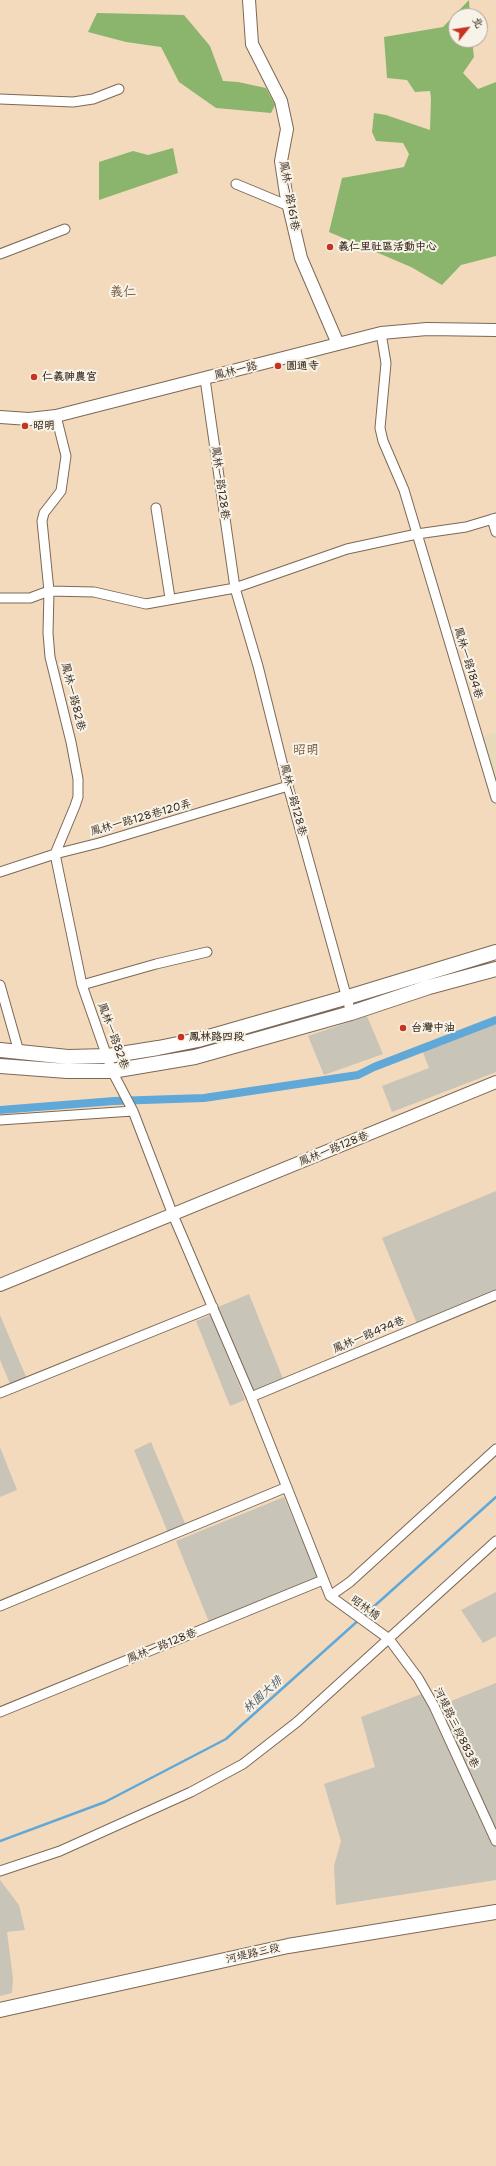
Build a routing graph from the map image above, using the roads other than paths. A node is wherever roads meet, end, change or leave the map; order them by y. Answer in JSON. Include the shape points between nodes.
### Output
{"nodes":[{"id":1,"x":249,"y":0,"type":"edge"},
{"id":2,"x":119,"y":89,"type":"dead end"},
{"id":3,"x":0,"y":99,"type":"edge"},
{"id":4,"x":236,"y":184,"type":"dead end"},
{"id":5,"x":289,"y":206,"type":"junction"},
{"id":6,"x":65,"y":229,"type":"dead end"},
{"id":7,"x":0,"y":254,"type":"edge"},
{"id":8,"x":496,"y":330,"type":"edge"},
{"id":9,"x":381,"y":333,"type":"junction"},
{"id":10,"x":338,"y":344,"type":"junction"},
{"id":11,"x":205,"y":379,"type":"junction"},
{"id":12,"x":56,"y":416,"type":"junction"},
{"id":13,"x":0,"y":417,"type":"edge"},
{"id":14,"x":156,"y":508,"type":"dead end"},
{"id":15,"x":494,"y":519,"type":"edge"},
{"id":16,"x":496,"y":532,"type":"edge"},
{"id":17,"x":417,"y":534,"type":"junction"},
{"id":18,"x":235,"y":588,"type":"junction"},
{"id":19,"x":49,"y":591,"type":"junction"},
{"id":20,"x":0,"y":598,"type":"edge"},
{"id":21,"x":170,"y":598,"type":"junction"},
{"id":22,"x":288,"y":786,"type":"junction"},
{"id":23,"x":496,"y":798,"type":"edge"},
{"id":24,"x":55,"y":854,"type":"junction"},
{"id":25,"x":0,"y":872,"type":"edge"},
{"id":26,"x":207,"y":952,"type":"dead end"},
{"id":27,"x":496,"y":952,"type":"edge"},
{"id":28,"x":496,"y":969,"type":"edge"},
{"id":29,"x":0,"y":985,"type":"edge"},
{"id":30,"x":82,"y":986,"type":"junction"},
{"id":31,"x":348,"y":997,"type":"junction"},
{"id":32,"x":351,"y":1013,"type":"junction"},
{"id":33,"x":0,"y":1050,"type":"edge"},
{"id":34,"x":19,"y":1052,"type":"junction"},
{"id":35,"x":108,"y":1056,"type":"junction"},
{"id":36,"x":0,"y":1066,"type":"edge"},
{"id":37,"x":112,"y":1071,"type":"junction"},
{"id":38,"x":496,"y":1082,"type":"edge"},
{"id":39,"x":131,"y":1109,"type":"junction"},
{"id":40,"x":0,"y":1120,"type":"edge"},
{"id":41,"x":173,"y":1215,"type":"junction"},
{"id":42,"x":0,"y":1284,"type":"edge"},
{"id":43,"x":496,"y":1295,"type":"edge"},
{"id":44,"x":213,"y":1307,"type":"junction"},
{"id":45,"x":0,"y":1393,"type":"edge"},
{"id":46,"x":251,"y":1397,"type":"junction"},
{"id":47,"x":496,"y":1449,"type":"edge"},
{"id":48,"x":287,"y":1487,"type":"junction"},
{"id":49,"x":496,"y":1541,"type":"edge"},
{"id":50,"x":323,"y":1580,"type":"junction"},
{"id":51,"x":332,"y":1598,"type":"junction"},
{"id":52,"x":0,"y":1606,"type":"edge"},
{"id":53,"x":385,"y":1637,"type":"junction"},
{"id":54,"x":0,"y":1712,"type":"edge"},
{"id":55,"x":496,"y":1841,"type":"edge"},
{"id":56,"x":0,"y":1871,"type":"edge"},
{"id":57,"x":496,"y":1912,"type":"edge"},
{"id":58,"x":6,"y":2009,"type":"edge"}],
"edges":[{"from":1,"to":5,"type":"street","name":"鳳林一路161巷","via":[[252,44],[281,101],[287,129],[281,161]]},
{"from":2,"to":3,"type":"street","via":[[93,99],[73,102]]},
{"from":4,"to":5,"type":"street"},
{"from":5,"to":10,"type":"street","name":"鳳林一路161巷","via":[[301,258]]},
{"from":6,"to":7,"type":"street"},
{"from":8,"to":9,"type":"street","name":"鳳林一路","via":[[427,329]]},
{"from":9,"to":10,"type":"street","name":"鳳林一路"},
{"from":9,"to":17,"type":"street","name":"鳳林一路184巷","via":[[386,363],[380,428],[404,490]]},
{"from":10,"to":11,"type":"street","name":"鳳林一路"},
{"from":11,"to":12,"type":"street","name":"鳳林一路"},
{"from":11,"to":18,"type":"street","name":"鳳林一路128巷"},
{"from":12,"to":13,"type":"street","name":"鳳林一路","via":[[29,419]]},
{"from":12,"to":19,"type":"street","name":"鳳林一路82巷","via":[[66,456],[62,491],[44,513],[42,521]]},
{"from":14,"to":21,"type":"street"},
{"from":15,"to":16,"type":"street"},
{"from":15,"to":17,"type":"street","via":[[466,528]]},
{"from":17,"to":18,"type":"street","via":[[347,549]]},
{"from":17,"to":23,"type":"street","name":"鳳林一路184巷"},
{"from":18,"to":21,"type":"street"},
{"from":18,"to":22,"type":"street","name":"鳳林一路128巷","via":[[258,666]]},
{"from":19,"to":20,"type":"street","via":[[30,598]]},
{"from":19,"to":21,"type":"street","via":[[94,592],[146,604]]},
{"from":19,"to":24,"type":"street","name":"鳳林一路82巷","via":[[50,657],[78,778],[78,797]]},
{"from":22,"to":24,"type":"street","name":"鳳林一路128巷120弄"},
{"from":22,"to":31,"type":"street","name":"鳳林一路128巷"},
{"from":24,"to":25,"type":"street","name":"鳳林一路128巷120弄"},
{"from":24,"to":30,"type":"street","name":"鳳林一路82巷"},
{"from":26,"to":30,"type":"street"},
{"from":27,"to":31,"type":"main road"},
{"from":28,"to":32,"type":"main road","via":[[429,987]]},
{"from":29,"to":34,"type":"street"},
{"from":30,"to":35,"type":"street","name":"鳳林一路82巷"},
{"from":31,"to":32,"type":"street","name":"鳳林一路128巷"},
{"from":31,"to":35,"type":"main road","via":[[193,1041]]},
{"from":32,"to":37,"type":"main road","via":[[195,1057]]},
{"from":33,"to":34,"type":"main road"},
{"from":34,"to":35,"type":"main road","via":[[68,1057]]},
{"from":35,"to":37,"type":"street","name":"鳳林一路82巷"},
{"from":36,"to":37,"type":"main road","via":[[67,1071]]},
{"from":37,"to":39,"type":"street","name":"鳳林一路82巷"},
{"from":38,"to":41,"type":"street","name":"鳳林一路128巷"},
{"from":39,"to":40,"type":"street"},
{"from":39,"to":41,"type":"street"},
{"from":41,"to":42,"type":"street","name":"鳳林一路128巷"},
{"from":41,"to":44,"type":"street"},
{"from":43,"to":46,"type":"street","name":"鳳林一路474巷"},
{"from":44,"to":45,"type":"street"},
{"from":44,"to":46,"type":"street"},
{"from":46,"to":48,"type":"street"},
{"from":47,"to":51,"type":"street"},
{"from":48,"to":50,"type":"street"},
{"from":48,"to":52,"type":"street"},
{"from":49,"to":53,"type":"street"},
{"from":50,"to":51,"type":"street"},
{"from":50,"to":54,"type":"street","name":"鳳林一路128巷"},
{"from":51,"to":53,"type":"street","name":"昭林橋"},
{"from":53,"to":55,"type":"street","name":"河堤路三段883巷","via":[[418,1678],[434,1706]]},
{"from":53,"to":56,"type":"street","via":[[297,1722],[243,1764],[191,1792],[60,1851]]},
{"from":57,"to":58,"type":"main road","name":"河堤路三段","via":[[288,1946]]}]}
